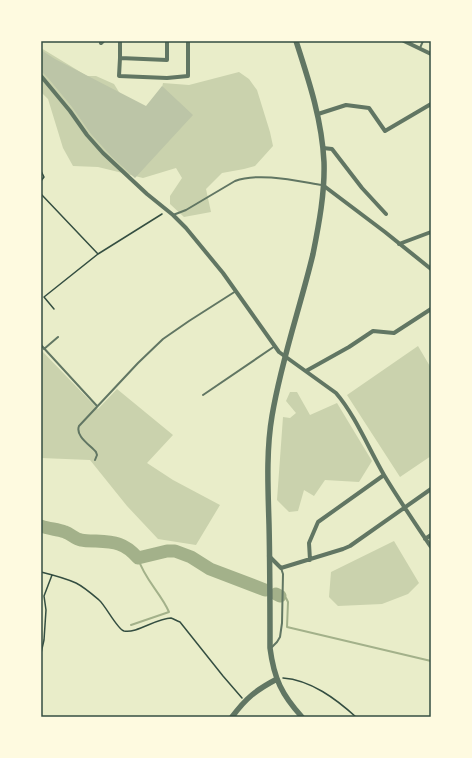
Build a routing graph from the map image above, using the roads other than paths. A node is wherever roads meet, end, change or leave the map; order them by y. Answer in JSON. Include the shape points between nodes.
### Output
{"nodes":[{"id":1,"x":120,"y":41,"type":"edge"},
{"id":2,"x":166,"y":41,"type":"edge"},
{"id":3,"x":188,"y":41,"type":"edge"},
{"id":4,"x":296,"y":41,"type":"edge"},
{"id":5,"x":404,"y":41,"type":"edge"},
{"id":6,"x":423,"y":41,"type":"edge"},
{"id":7,"x":420,"y":48,"type":"junction"},
{"id":8,"x":431,"y":54,"type":"edge"},
{"id":9,"x":120,"y":58,"type":"junction"},
{"id":10,"x":41,"y":76,"type":"edge"},
{"id":11,"x":431,"y":104,"type":"edge"},
{"id":12,"x":318,"y":114,"type":"junction"},
{"id":13,"x":323,"y":148,"type":"junction"},
{"id":14,"x":324,"y":186,"type":"junction"},
{"id":15,"x":386,"y":214,"type":"dead end"},
{"id":16,"x":173,"y":215,"type":"junction"},
{"id":17,"x":431,"y":232,"type":"edge"},
{"id":18,"x":399,"y":244,"type":"junction"},
{"id":19,"x":431,"y":269,"type":"edge"},
{"id":20,"x":236,"y":291,"type":"junction"},
{"id":21,"x":431,"y":310,"type":"edge"},
{"id":22,"x":58,"y":337,"type":"dead end"},
{"id":23,"x":41,"y":345,"type":"edge"},
{"id":24,"x":275,"y":346,"type":"junction"},
{"id":25,"x":44,"y":349,"type":"junction"},
{"id":26,"x":285,"y":357,"type":"junction"},
{"id":27,"x":306,"y":371,"type":"junction"},
{"id":28,"x":203,"y":395,"type":"dead end"},
{"id":29,"x":97,"y":406,"type":"junction"},
{"id":30,"x":95,"y":460,"type":"dead end"},
{"id":31,"x":384,"y":475,"type":"junction"},
{"id":32,"x":431,"y":489,"type":"edge"},
{"id":33,"x":404,"y":508,"type":"junction"},
{"id":34,"x":431,"y":535,"type":"edge"},
{"id":35,"x":425,"y":539,"type":"junction"},
{"id":36,"x":431,"y":547,"type":"edge"},
{"id":37,"x":269,"y":556,"type":"junction"},
{"id":38,"x":310,"y":560,"type":"junction"},
{"id":39,"x":281,"y":568,"type":"junction"},
{"id":40,"x":270,"y":648,"type":"junction"},
{"id":41,"x":277,"y":679,"type":"junction"},
{"id":42,"x":232,"y":717,"type":"edge"},
{"id":43,"x":302,"y":717,"type":"edge"}],
"edges":[{"from":1,"to":9,"type":"street"},
{"from":2,"to":9,"type":"street","via":[[167,60]]},
{"from":3,"to":9,"type":"street","via":[[188,76],[118,76]]},
{"from":4,"to":12,"type":"street"},
{"from":5,"to":7,"type":"street"},
{"from":6,"to":7,"type":"lane"},
{"from":7,"to":8,"type":"street"},
{"from":10,"to":16,"type":"street","via":[[103,153]]},
{"from":11,"to":12,"type":"street","via":[[385,131],[369,108],[346,105]]},
{"from":12,"to":13,"type":"street"},
{"from":13,"to":14,"type":"street"},
{"from":13,"to":15,"type":"street","via":[[332,149]]},
{"from":14,"to":16,"type":"lane","via":[[292,180],[242,178]]},
{"from":14,"to":18,"type":"street"},
{"from":14,"to":26,"type":"street","via":[[310,266]]},
{"from":16,"to":20,"type":"street"},
{"from":17,"to":18,"type":"street"},
{"from":18,"to":19,"type":"street"},
{"from":20,"to":24,"type":"street"},
{"from":20,"to":29,"type":"lane","via":[[163,339]]},
{"from":21,"to":27,"type":"street","via":[[394,333],[373,331]]},
{"from":22,"to":25,"type":"lane"},
{"from":23,"to":25,"type":"lane"},
{"from":24,"to":26,"type":"street"},
{"from":24,"to":28,"type":"lane"},
{"from":25,"to":29,"type":"lane"},
{"from":26,"to":27,"type":"street"},
{"from":26,"to":37,"type":"street","via":[[271,417],[269,439]]},
{"from":27,"to":31,"type":"street","via":[[336,393]]},
{"from":29,"to":30,"type":"lane","via":[[77,430],[96,452]]},
{"from":31,"to":33,"type":"street"},
{"from":31,"to":38,"type":"street","via":[[318,522],[309,543]]},
{"from":32,"to":33,"type":"street"},
{"from":33,"to":35,"type":"street"},
{"from":33,"to":38,"type":"street","via":[[350,546]]},
{"from":34,"to":35,"type":"street"},
{"from":35,"to":36,"type":"street"},
{"from":37,"to":39,"type":"street"},
{"from":37,"to":40,"type":"street"},
{"from":38,"to":39,"type":"street"},
{"from":39,"to":40,"type":"lane","via":[[282,624],[280,637]]},
{"from":40,"to":41,"type":"street"},
{"from":41,"to":42,"type":"street","via":[[258,689],[245,700]]},
{"from":41,"to":43,"type":"street","via":[[286,698]]}]}
